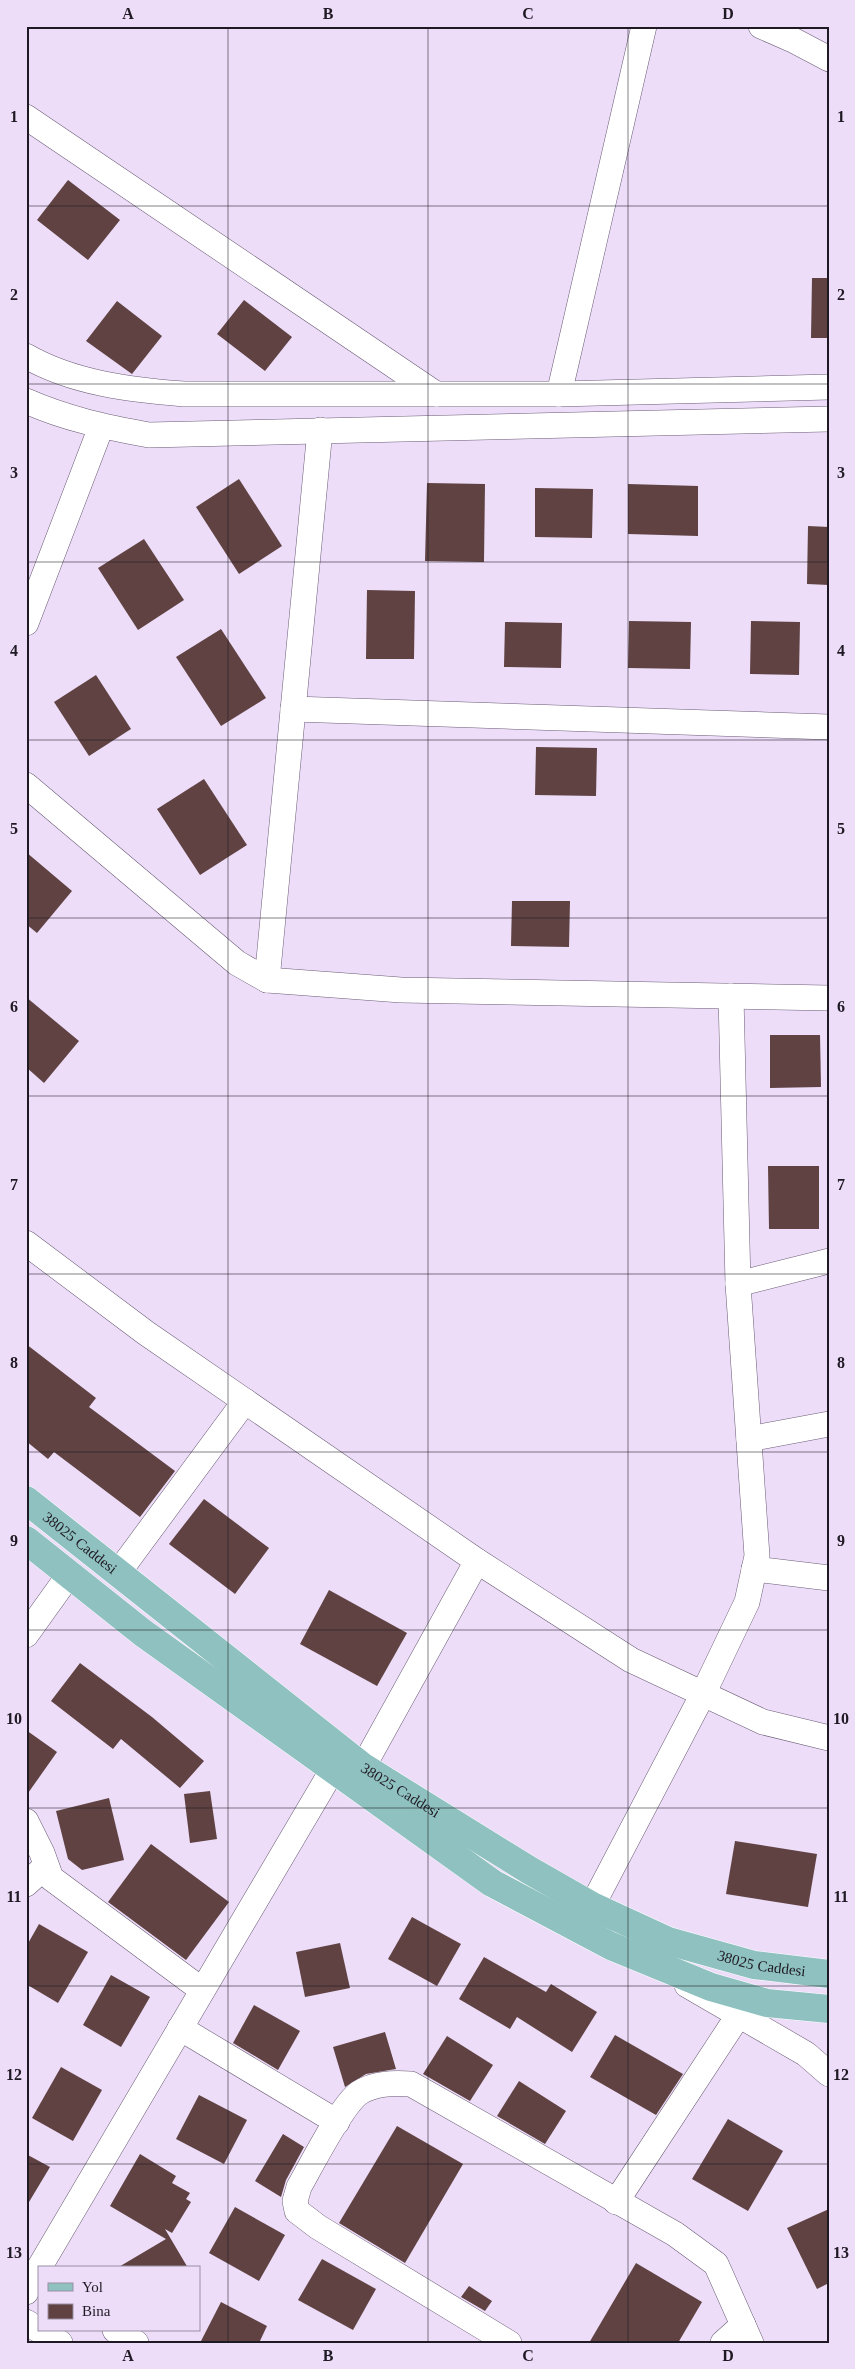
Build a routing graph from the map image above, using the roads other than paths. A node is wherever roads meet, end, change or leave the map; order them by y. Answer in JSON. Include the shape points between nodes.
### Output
{"nodes":[{"id":1,"x":644,"y":26,"type":"edge"},
{"id":2,"x":761,"y":26,"type":"edge"},
{"id":3,"x":829,"y":59,"type":"edge"},
{"id":4,"x":26,"y":117,"type":"edge"},
{"id":5,"x":26,"y":356,"type":"edge"},
{"id":6,"x":829,"y":387,"type":"edge"},
{"id":7,"x":436,"y":394,"type":"junction"},
{"id":8,"x":560,"y":394,"type":"junction"},
{"id":9,"x":26,"y":401,"type":"edge"},
{"id":10,"x":829,"y":419,"type":"edge"},
{"id":11,"x":101,"y":427,"type":"junction"},
{"id":12,"x":320,"y":430,"type":"junction"},
{"id":13,"x":26,"y":624,"type":"edge"},
{"id":14,"x":293,"y":709,"type":"junction"},
{"id":15,"x":829,"y":727,"type":"edge"},
{"id":16,"x":26,"y":784,"type":"edge"},
{"id":17,"x":267,"y":980,"type":"junction"},
{"id":18,"x":731,"y":996,"type":"junction"},
{"id":19,"x":829,"y":998,"type":"edge"},
{"id":20,"x":26,"y":1243,"type":"edge"},
{"id":21,"x":829,"y":1261,"type":"edge"},
{"id":22,"x":738,"y":1284,"type":"junction"},
{"id":23,"x":244,"y":1401,"type":"junction"},
{"id":24,"x":829,"y":1424,"type":"edge"},
{"id":25,"x":749,"y":1439,"type":"junction"},
{"id":26,"x":26,"y":1500,"type":"edge"},
{"id":27,"x":26,"y":1540,"type":"edge"},
{"id":28,"x":477,"y":1561,"type":"junction"},
{"id":29,"x":754,"y":1569,"type":"junction"},
{"id":30,"x":118,"y":1573,"type":"junction"},
{"id":31,"x":69,"y":1575,"type":"junction"},
{"id":32,"x":829,"y":1578,"type":"edge"},
{"id":33,"x":26,"y":1635,"type":"edge"},
{"id":34,"x":703,"y":1694,"type":"junction"},
{"id":35,"x":829,"y":1738,"type":"edge"},
{"id":36,"x":363,"y":1767,"type":"junction"},
{"id":37,"x":333,"y":1769,"type":"junction"},
{"id":38,"x":26,"y":1822,"type":"edge"},
{"id":39,"x":46,"y":1866,"type":"junction"},
{"id":40,"x":26,"y":1884,"type":"edge"},
{"id":41,"x":592,"y":1906,"type":"junction"},
{"id":42,"x":646,"y":1961,"type":"junction"},
{"id":43,"x":829,"y":1974,"type":"edge"},
{"id":44,"x":202,"y":1990,"type":"junction"},
{"id":45,"x":829,"y":2009,"type":"edge"},
{"id":46,"x":738,"y":2016,"type":"junction"},
{"id":47,"x":180,"y":2028,"type":"junction"},
{"id":48,"x":829,"y":2074,"type":"edge"},
{"id":49,"x":337,"y":2122,"type":"junction"},
{"id":50,"x":616,"y":2202,"type":"junction"},
{"id":51,"x":41,"y":2266,"type":"edge"},
{"id":52,"x":26,"y":2322,"type":"edge"},
{"id":53,"x":38,"y":2329,"type":"edge"},
{"id":54,"x":42,"y":2332,"type":"edge"},
{"id":55,"x":118,"y":2332,"type":"edge"},
{"id":56,"x":747,"y":2334,"type":"edge"},
{"id":57,"x":500,"y":2341,"type":"edge"},
{"id":58,"x":60,"y":2343,"type":"edge"},
{"id":59,"x":136,"y":2343,"type":"edge"},
{"id":60,"x":723,"y":2343,"type":"edge"}],
"edges":[{"from":1,"to":8,"type":"street"},
{"from":2,"to":3,"type":"street"},
{"from":4,"to":7,"type":"street"},
{"from":5,"to":7,"type":"street","via":[[97,382],[184,394]]},
{"from":6,"to":8,"type":"street"},
{"from":7,"to":8,"type":"street"},
{"from":9,"to":11,"type":"street","via":[[58,415]]},
{"from":10,"to":12,"type":"street"},
{"from":11,"to":12,"type":"street","via":[[149,435]]},
{"from":11,"to":13,"type":"street"},
{"from":12,"to":14,"type":"street"},
{"from":14,"to":15,"type":"street"},
{"from":14,"to":17,"type":"street"},
{"from":16,"to":17,"type":"street","via":[[237,963]]},
{"from":17,"to":18,"type":"street","via":[[401,990]]},
{"from":18,"to":19,"type":"street"},
{"from":18,"to":22,"type":"street"},
{"from":20,"to":23,"type":"street"},
{"from":21,"to":22,"type":"street"},
{"from":22,"to":25,"type":"street"},
{"from":23,"to":28,"type":"street"},
{"from":23,"to":30,"type":"street"},
{"from":24,"to":25,"type":"street"},
{"from":25,"to":29,"type":"street"},
{"from":26,"to":30,"type":"main road","name":"38025 Caddesi"},
{"from":27,"to":31,"type":"main road","name":"38025 Caddesi"},
{"from":28,"to":34,"type":"street","via":[[631,1660]]},
{"from":28,"to":36,"type":"street"},
{"from":29,"to":32,"type":"street"},
{"from":29,"to":34,"type":"street","via":[[748,1602]]},
{"from":30,"to":36,"type":"main road","name":"38025 Caddesi"},
{"from":31,"to":33,"type":"street"},
{"from":31,"to":37,"type":"main road","name":"38025 Caddesi","via":[[143,1633]]},
{"from":34,"to":35,"type":"street","via":[[763,1722]]},
{"from":34,"to":41,"type":"street"},
{"from":36,"to":41,"type":"main road","name":"38025 Caddesi"},
{"from":37,"to":42,"type":"main road","name":"38025 Caddesi","via":[[492,1882],[611,1946]]},
{"from":37,"to":44,"type":"street"},
{"from":38,"to":39,"type":"street"},
{"from":39,"to":40,"type":"street"},
{"from":39,"to":44,"type":"street","via":[[51,1878]]},
{"from":41,"to":43,"type":"main road","name":"38025 Caddesi","via":[[668,1941],[754,1965]]},
{"from":42,"to":45,"type":"main road","name":"38025 Caddesi","via":[[711,1987],[767,2003]]},
{"from":42,"to":46,"type":"street"},
{"from":44,"to":47,"type":"street"},
{"from":46,"to":48,"type":"street","via":[[806,2054]]},
{"from":46,"to":50,"type":"street"},
{"from":47,"to":49,"type":"street"},
{"from":47,"to":51,"type":"street"},
{"from":49,"to":50,"type":"street","via":[[358,2094],[373,2086],[411,2084]]},
{"from":49,"to":57,"type":"street","via":[[299,2187],[295,2201],[297,2211]]},
{"from":50,"to":56,"type":"street","via":[[675,2234],[716,2264]]},
{"from":52,"to":53,"type":"street"},
{"from":54,"to":58,"type":"street"},
{"from":55,"to":59,"type":"street"},
{"from":56,"to":60,"type":"street"}]}
